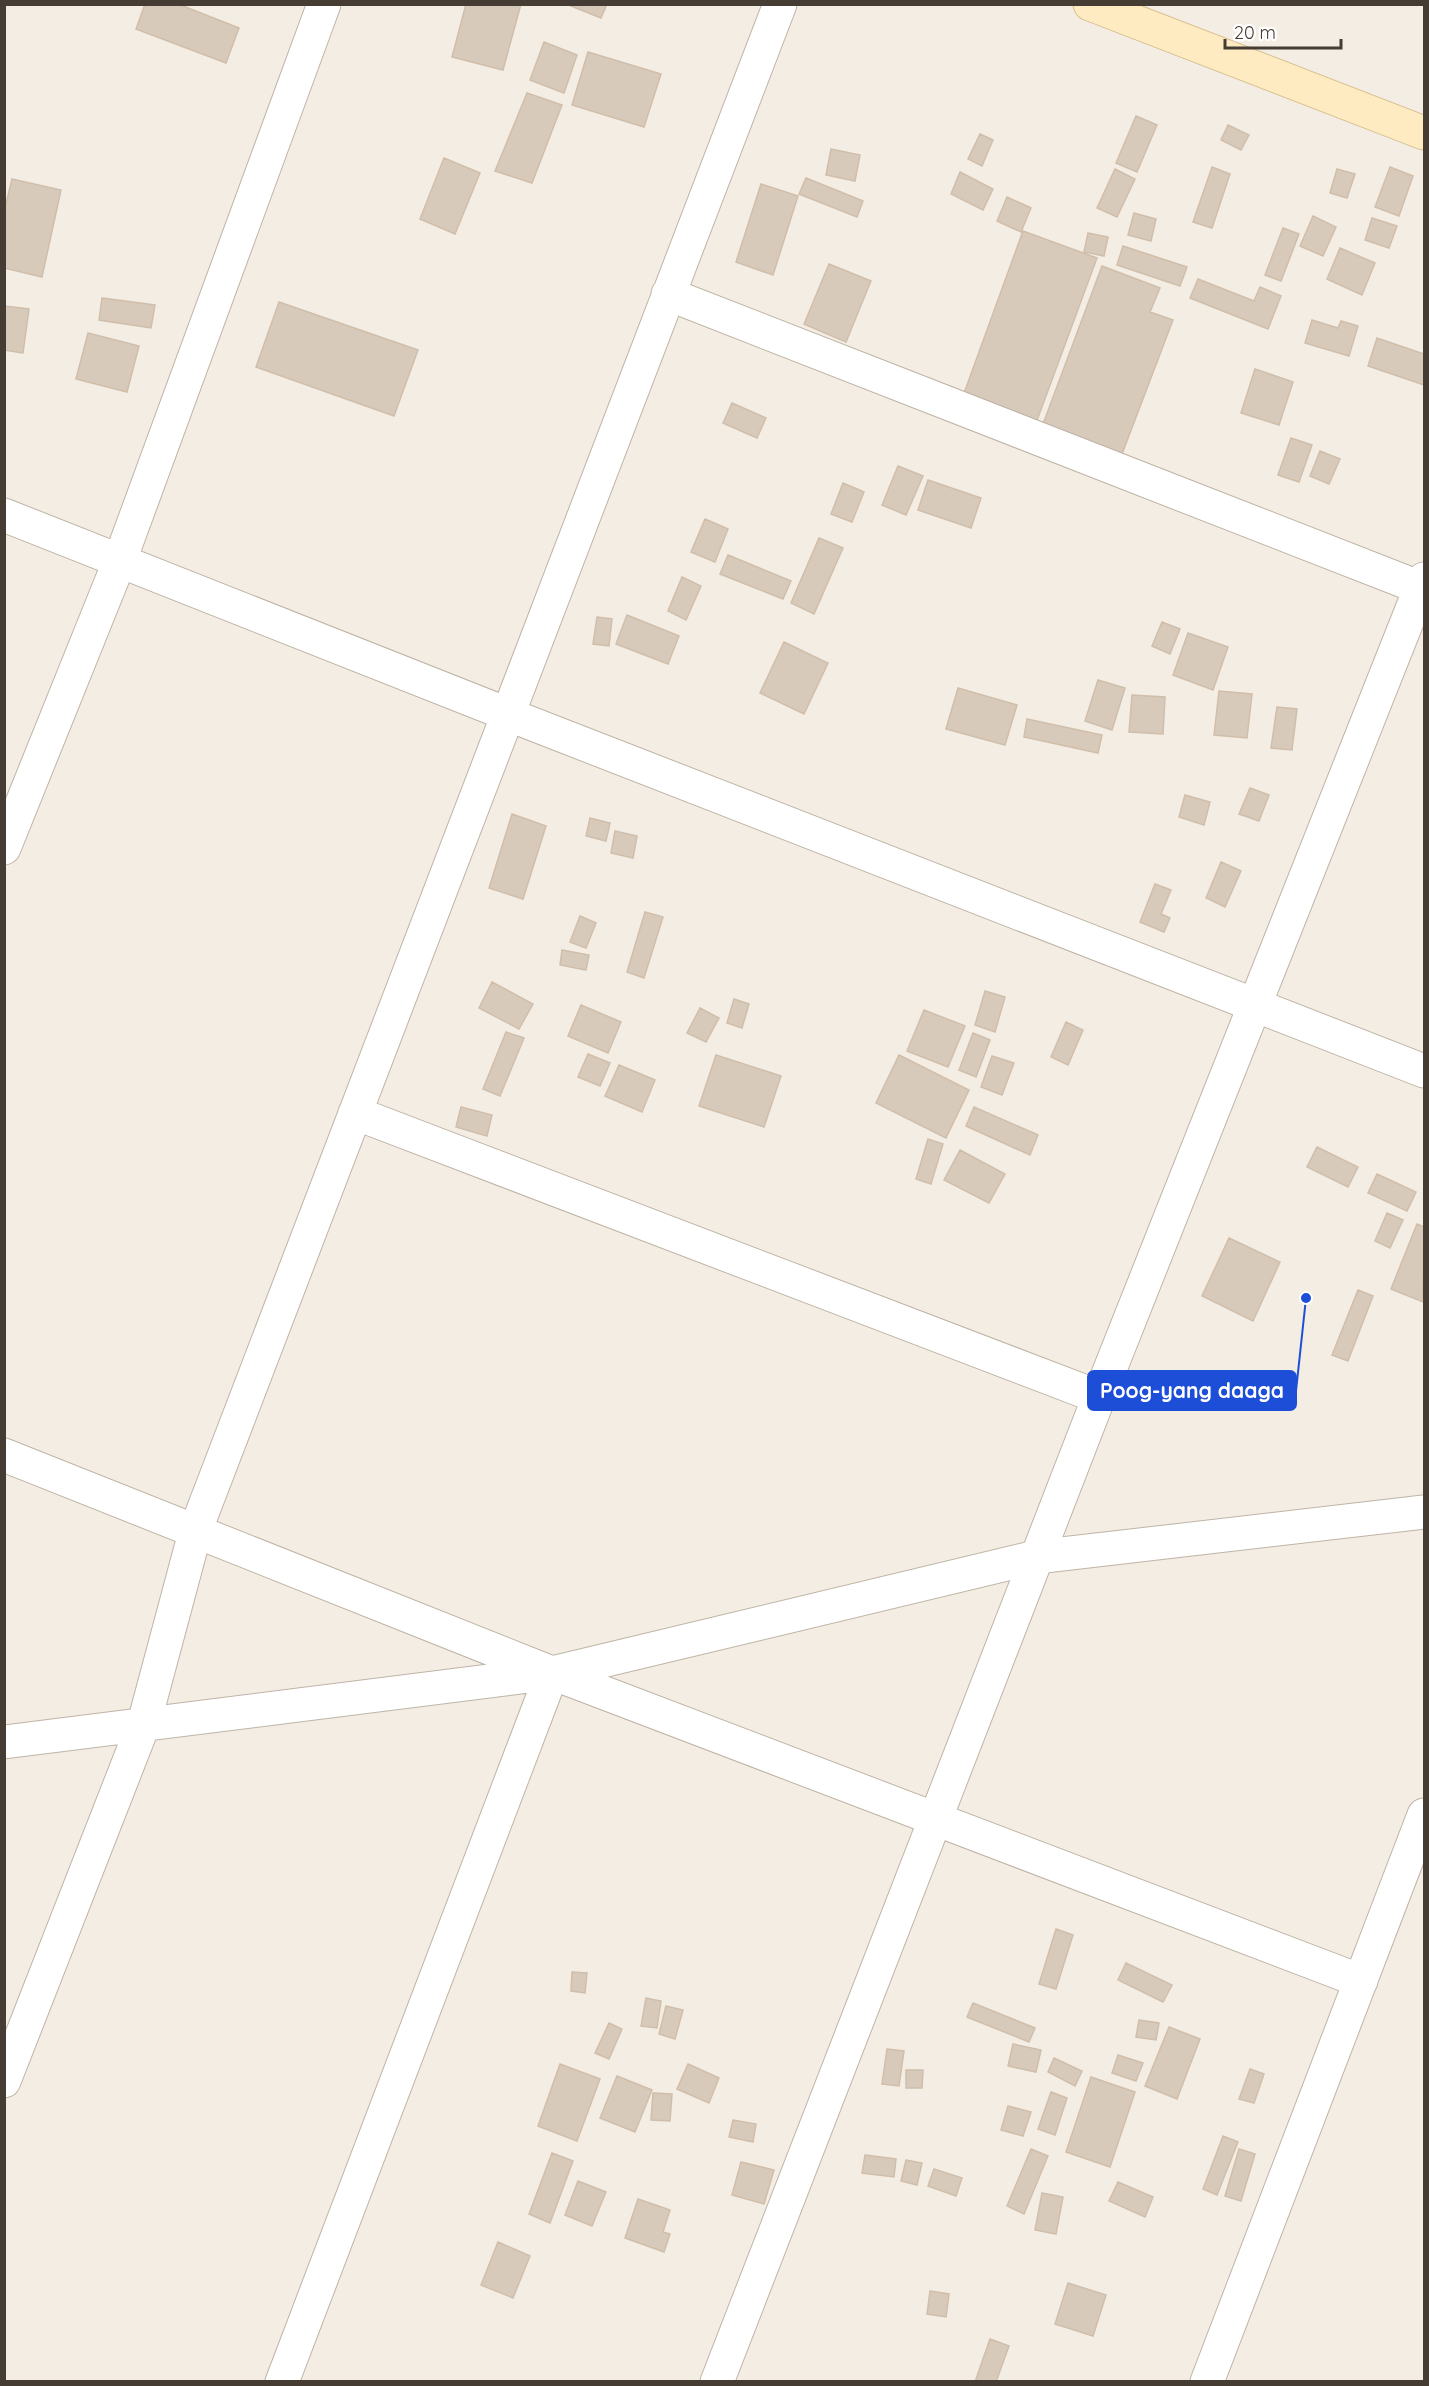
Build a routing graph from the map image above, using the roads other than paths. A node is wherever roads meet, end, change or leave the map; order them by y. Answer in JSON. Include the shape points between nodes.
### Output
{"nodes":[{"id":1,"x":324,"y":4,"type":"edge"},
{"id":2,"x":780,"y":4,"type":"edge"},
{"id":3,"x":1096,"y":6,"type":"edge"},
{"id":4,"x":1425,"y":133,"type":"edge"},
{"id":5,"x":668,"y":294,"type":"junction"},
{"id":6,"x":4,"y":515,"type":"edge"},
{"id":7,"x":120,"y":560,"type":"junction"},
{"id":8,"x":1423,"y":583,"type":"edge"},
{"id":9,"x":507,"y":714,"type":"junction"},
{"id":10,"x":4,"y":848,"type":"edge"},
{"id":11,"x":1254,"y":1002,"type":"junction"},
{"id":12,"x":1425,"y":1071,"type":"edge"},
{"id":13,"x":355,"y":1113,"type":"junction"},
{"id":14,"x":1099,"y":1396,"type":"junction"},
{"id":15,"x":4,"y":1455,"type":"edge"},
{"id":16,"x":1425,"y":1512,"type":"edge"},
{"id":17,"x":196,"y":1529,"type":"junction"},
{"id":18,"x":1036,"y":1557,"type":"junction"},
{"id":19,"x":552,"y":1673,"type":"junction"},
{"id":20,"x":144,"y":1723,"type":"junction"},
{"id":21,"x":4,"y":1742,"type":"edge"},
{"id":22,"x":1425,"y":1815,"type":"edge"},
{"id":23,"x":934,"y":1819,"type":"junction"},
{"id":24,"x":1360,"y":1981,"type":"junction"},
{"id":25,"x":4,"y":2081,"type":"edge"},
{"id":26,"x":282,"y":2382,"type":"edge"},
{"id":27,"x":717,"y":2382,"type":"edge"},
{"id":28,"x":1207,"y":2382,"type":"edge"}],
"edges":[{"from":1,"to":7,"type":"street"},
{"from":2,"to":5,"type":"street"},
{"from":3,"to":4,"type":"street"},
{"from":5,"to":8,"type":"street"},
{"from":5,"to":9,"type":"street"},
{"from":6,"to":7,"type":"street"},
{"from":7,"to":9,"type":"street"},
{"from":7,"to":10,"type":"street"},
{"from":8,"to":11,"type":"street"},
{"from":9,"to":11,"type":"street"},
{"from":9,"to":13,"type":"street"},
{"from":11,"to":12,"type":"street"},
{"from":11,"to":14,"type":"street"},
{"from":13,"to":14,"type":"street"},
{"from":13,"to":17,"type":"street"},
{"from":14,"to":18,"type":"street"},
{"from":15,"to":17,"type":"street"},
{"from":16,"to":18,"type":"street"},
{"from":17,"to":19,"type":"street"},
{"from":17,"to":20,"type":"street"},
{"from":18,"to":19,"type":"street"},
{"from":18,"to":23,"type":"street"},
{"from":19,"to":20,"type":"street"},
{"from":19,"to":23,"type":"street"},
{"from":19,"to":26,"type":"street"},
{"from":20,"to":21,"type":"street"},
{"from":20,"to":25,"type":"street"},
{"from":22,"to":24,"type":"street"},
{"from":23,"to":24,"type":"street"},
{"from":23,"to":27,"type":"street"},
{"from":24,"to":28,"type":"street"}]}
